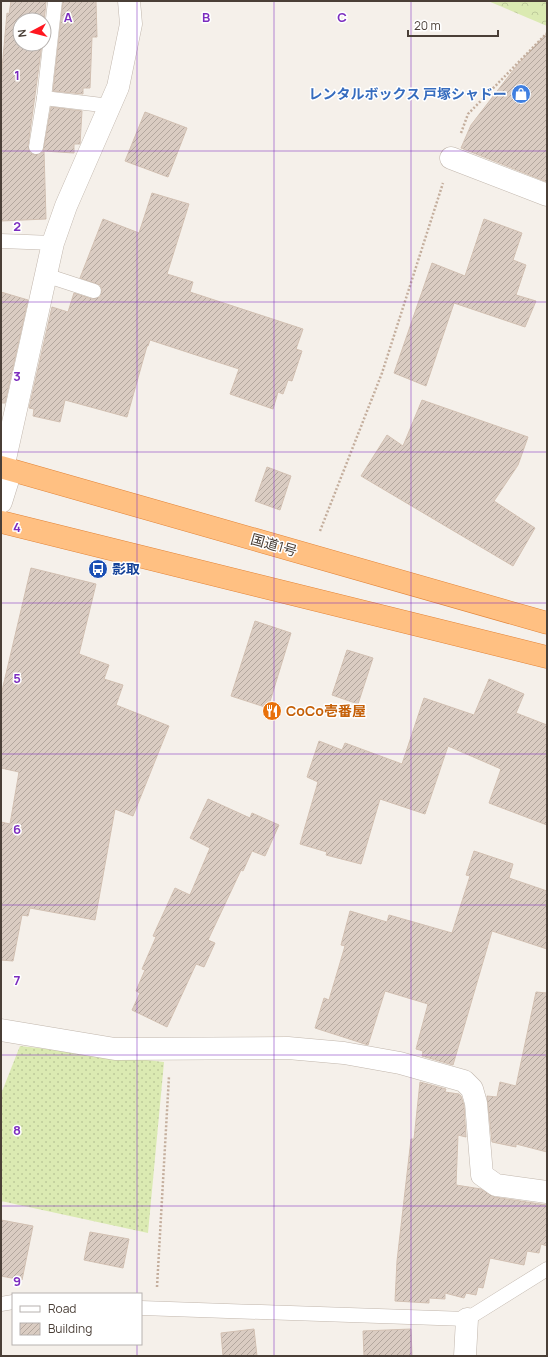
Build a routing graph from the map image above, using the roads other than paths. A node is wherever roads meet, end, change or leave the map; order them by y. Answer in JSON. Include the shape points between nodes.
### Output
{"nodes":[{"id":1,"x":55,"y":1,"type":"edge"},
{"id":2,"x":130,"y":1,"type":"edge"},
{"id":3,"x":44,"y":98,"type":"junction"},
{"id":4,"x":110,"y":106,"type":"junction"},
{"id":5,"x":36,"y":147,"type":"dead end"},
{"id":6,"x":451,"y":158,"type":"road end"},
{"id":7,"x":547,"y":195,"type":"edge"},
{"id":8,"x":1,"y":241,"type":"edge"},
{"id":9,"x":53,"y":243,"type":"junction"},
{"id":10,"x":45,"y":275,"type":"junction"},
{"id":11,"x":94,"y":291,"type":"dead end"},
{"id":12,"x":5,"y":468,"type":"edge"},
{"id":13,"x":1,"y":502,"type":"edge"},
{"id":14,"x":1,"y":522,"type":"edge"},
{"id":15,"x":547,"y":623,"type":"edge"},
{"id":16,"x":547,"y":657,"type":"edge"},
{"id":17,"x":1,"y":1030,"type":"edge"},
{"id":18,"x":547,"y":1192,"type":"edge"},
{"id":19,"x":547,"y":1269,"type":"edge"},
{"id":20,"x":12,"y":1302,"type":"edge"},
{"id":21,"x":1,"y":1304,"type":"edge"},
{"id":22,"x":142,"y":1308,"type":"edge"},
{"id":23,"x":467,"y":1319,"type":"junction"},
{"id":24,"x":465,"y":1356,"type":"edge"}],
"edges":[{"from":1,"to":3,"type":"lane"},
{"from":2,"to":4,"type":"street","via":[[131,24],[118,87]]},
{"from":3,"to":4,"type":"lane"},
{"from":3,"to":5,"type":"lane"},
{"from":4,"to":9,"type":"street","via":[[66,206]]},
{"from":6,"to":7,"type":"street"},
{"from":8,"to":9,"type":"lane"},
{"from":9,"to":10,"type":"street"},
{"from":10,"to":11,"type":"lane"},
{"from":10,"to":12,"type":"street"},
{"from":12,"to":13,"type":"street"},
{"from":12,"to":15,"type":"highway","name":"国道1号"},
{"from":14,"to":16,"type":"highway"},
{"from":17,"to":18,"type":"street","via":[[115,1049],[288,1048],[344,1053],[400,1063],[464,1081],[472,1089],[476,1103],[482,1175],[496,1185]]},
{"from":19,"to":23,"type":"lane"},
{"from":20,"to":21,"type":"lane"},
{"from":22,"to":23,"type":"lane"},
{"from":23,"to":24,"type":"street"}]}
